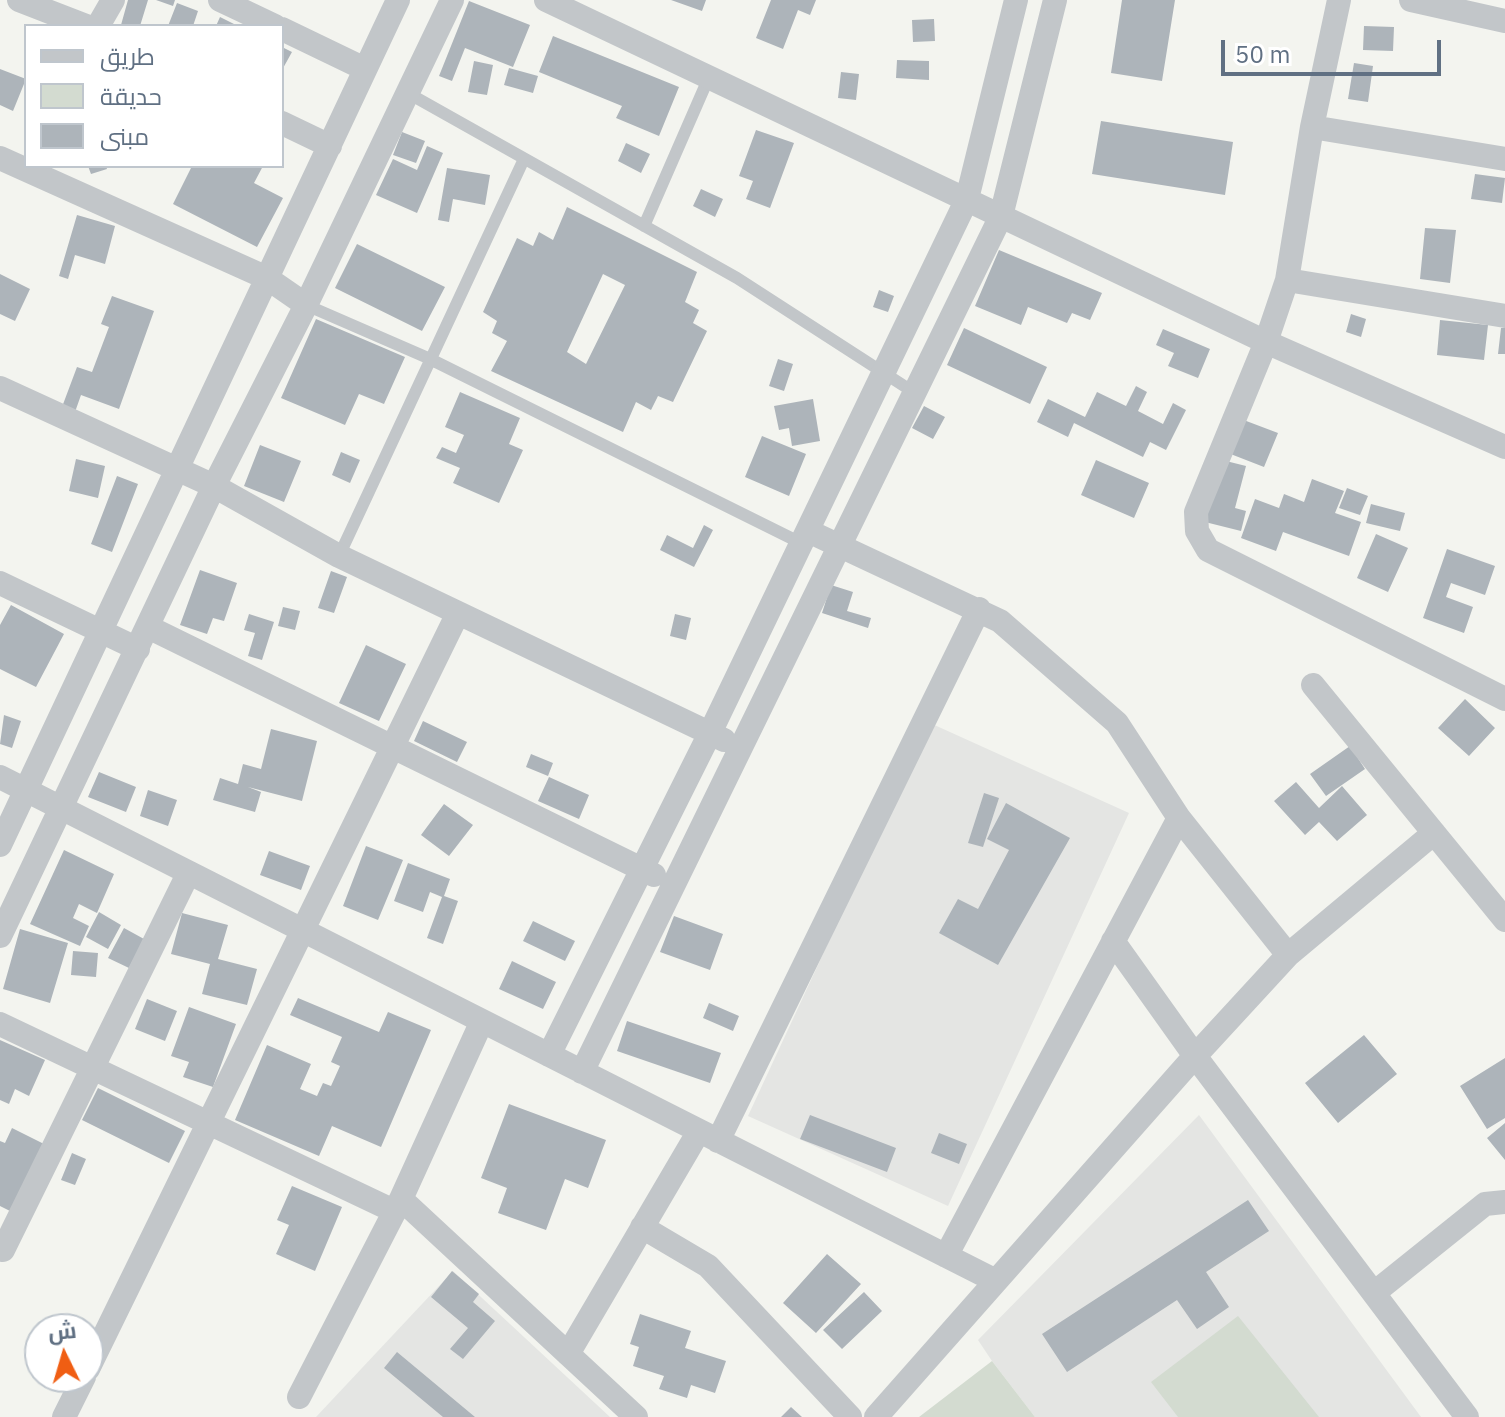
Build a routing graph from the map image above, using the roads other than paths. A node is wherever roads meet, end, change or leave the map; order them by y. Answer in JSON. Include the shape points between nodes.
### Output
{"nodes":[{"id":1,"x":19,"y":0,"type":"edge"},
{"id":2,"x":113,"y":0,"type":"edge"},
{"id":3,"x":220,"y":0,"type":"edge"},
{"id":4,"x":398,"y":0,"type":"edge"},
{"id":5,"x":452,"y":0,"type":"edge"},
{"id":6,"x":546,"y":0,"type":"edge"},
{"id":7,"x":1016,"y":0,"type":"edge"},
{"id":8,"x":1055,"y":0,"type":"edge"},
{"id":9,"x":1339,"y":0,"type":"edge"},
{"id":10,"x":1411,"y":0,"type":"edge"},
{"id":11,"x":1505,"y":21,"type":"edge"},
{"id":12,"x":81,"y":24,"type":"edge"},
{"id":13,"x":99,"y":24,"type":"edge"},
{"id":14,"x":271,"y":24,"type":"edge"},
{"id":15,"x":284,"y":30,"type":"edge"},
{"id":16,"x":365,"y":69,"type":"junction"},
{"id":17,"x":709,"y":77,"type":"junction"},
{"id":18,"x":406,"y":92,"type":"junction"},
{"id":19,"x":284,"y":124,"type":"edge"},
{"id":20,"x":1312,"y":127,"type":"junction"},
{"id":21,"x":330,"y":146,"type":"junction"},
{"id":22,"x":0,"y":158,"type":"edge"},
{"id":23,"x":524,"y":159,"type":"junction"},
{"id":24,"x":1505,"y":159,"type":"edge"},
{"id":25,"x":967,"y":199,"type":"junction"},
{"id":26,"x":1001,"y":216,"type":"junction"},
{"id":27,"x":644,"y":226,"type":"junction"},
{"id":28,"x":267,"y":278,"type":"junction"},
{"id":29,"x":1287,"y":280,"type":"junction"},
{"id":30,"x":306,"y":305,"type":"junction"},
{"id":31,"x":1505,"y":316,"type":"edge"},
{"id":32,"x":1266,"y":342,"type":"junction"},
{"id":33,"x":428,"y":358,"type":"junction"},
{"id":34,"x":884,"y":372,"type":"junction"},
{"id":35,"x":0,"y":388,"type":"edge"},
{"id":36,"x":915,"y":393,"type":"junction"},
{"id":37,"x":1505,"y":447,"type":"edge"},
{"id":38,"x":175,"y":468,"type":"junction"},
{"id":39,"x":214,"y":486,"type":"junction"},
{"id":40,"x":804,"y":537,"type":"junction"},
{"id":41,"x":839,"y":546,"type":"junction"},
{"id":42,"x":339,"y":556,"type":"junction"},
{"id":43,"x":0,"y":583,"type":"edge"},
{"id":44,"x":979,"y":609,"type":"junction"},
{"id":45,"x":458,"y":613,"type":"junction"},
{"id":46,"x":101,"y":631,"type":"junction"},
{"id":47,"x":143,"y":638,"type":"junction"},
{"id":48,"x":1313,"y":685,"type":"dead end"},
{"id":49,"x":1505,"y":699,"type":"edge"},
{"id":50,"x":710,"y":733,"type":"junction"},
{"id":51,"x":393,"y":746,"type":"junction"},
{"id":52,"x":741,"y":748,"type":"junction"},
{"id":53,"x":0,"y":777,"type":"edge"},
{"id":54,"x":26,"y":789,"type":"junction"},
{"id":55,"x":63,"y":809,"type":"junction"},
{"id":56,"x":1179,"y":818,"type":"junction"},
{"id":57,"x":1434,"y":833,"type":"junction"},
{"id":58,"x":0,"y":845,"type":"edge"},
{"id":59,"x":642,"y":869,"type":"junction"},
{"id":60,"x":188,"y":874,"type":"junction"},
{"id":61,"x":674,"y":885,"type":"junction"},
{"id":62,"x":1505,"y":920,"type":"edge"},
{"id":63,"x":303,"y":930,"type":"junction"},
{"id":64,"x":0,"y":936,"type":"edge"},
{"id":65,"x":1113,"y":941,"type":"junction"},
{"id":66,"x":1288,"y":955,"type":"junction"},
{"id":67,"x":482,"y":1021,"type":"junction"},
{"id":68,"x":0,"y":1024,"type":"edge"},
{"id":69,"x":549,"y":1055,"type":"junction"},
{"id":70,"x":1195,"y":1056,"type":"junction"},
{"id":71,"x":92,"y":1070,"type":"junction"},
{"id":72,"x":582,"y":1072,"type":"junction"},
{"id":73,"x":208,"y":1125,"type":"junction"},
{"id":74,"x":708,"y":1136,"type":"junction"},
{"id":75,"x":1505,"y":1202,"type":"edge"},
{"id":76,"x":398,"y":1205,"type":"junction"},
{"id":77,"x":642,"y":1227,"type":"junction"},
{"id":78,"x":3,"y":1250,"type":"dead end"},
{"id":79,"x":946,"y":1256,"type":"junction"},
{"id":80,"x":994,"y":1280,"type":"junction"},
{"id":81,"x":1374,"y":1293,"type":"junction"},
{"id":82,"x":104,"y":1336,"type":"edge"},
{"id":83,"x":568,"y":1354,"type":"junction"},
{"id":84,"x":76,"y":1393,"type":"edge"},
{"id":85,"x":299,"y":1397,"type":"dead end"},
{"id":86,"x":886,"y":1414,"type":"edge"},
{"id":87,"x":64,"y":1417,"type":"edge"},
{"id":88,"x":636,"y":1417,"type":"edge"},
{"id":89,"x":850,"y":1417,"type":"edge"},
{"id":90,"x":1467,"y":1417,"type":"edge"}],
"edges":[{"from":1,"to":12,"type":"street"},
{"from":2,"to":13,"type":"street"},
{"from":3,"to":14,"type":"street"},
{"from":4,"to":16,"type":"street"},
{"from":5,"to":18,"type":"street"},
{"from":6,"to":17,"type":"street"},
{"from":7,"to":25,"type":"street"},
{"from":8,"to":26,"type":"street"},
{"from":9,"to":20,"type":"street"},
{"from":10,"to":11,"type":"street"},
{"from":15,"to":16,"type":"street"},
{"from":16,"to":21,"type":"street"},
{"from":17,"to":25,"type":"street"},
{"from":17,"to":27,"type":"lane"},
{"from":18,"to":23,"type":"lane"},
{"from":18,"to":30,"type":"street"},
{"from":19,"to":21,"type":"street"},
{"from":20,"to":24,"type":"street"},
{"from":20,"to":29,"type":"street"},
{"from":21,"to":28,"type":"street"},
{"from":22,"to":28,"type":"street"},
{"from":23,"to":27,"type":"lane"},
{"from":23,"to":33,"type":"lane"},
{"from":25,"to":26,"type":"street"},
{"from":25,"to":34,"type":"street"},
{"from":26,"to":32,"type":"street"},
{"from":26,"to":36,"type":"street"},
{"from":27,"to":34,"type":"lane"},
{"from":28,"to":30,"type":"street"},
{"from":28,"to":38,"type":"street"},
{"from":29,"to":31,"type":"street"},
{"from":29,"to":32,"type":"street"},
{"from":30,"to":33,"type":"lane"},
{"from":30,"to":39,"type":"street"},
{"from":32,"to":37,"type":"street"},
{"from":32,"to":49,"type":"street","via":[[1196,512],[1197,531],[1208,550]]},
{"from":33,"to":40,"type":"lane"},
{"from":33,"to":42,"type":"lane"},
{"from":34,"to":36,"type":"lane"},
{"from":34,"to":40,"type":"street"},
{"from":35,"to":38,"type":"street"},
{"from":36,"to":41,"type":"street"},
{"from":38,"to":39,"type":"street"},
{"from":38,"to":46,"type":"street"},
{"from":39,"to":42,"type":"street"},
{"from":39,"to":47,"type":"street"},
{"from":40,"to":41,"type":"street"},
{"from":40,"to":50,"type":"street"},
{"from":41,"to":44,"type":"street"},
{"from":41,"to":52,"type":"street"},
{"from":42,"to":45,"type":"street"},
{"from":43,"to":46,"type":"street"},
{"from":44,"to":56,"type":"street","via":[[1000,621],[1117,723]]},
{"from":44,"to":74,"type":"street"},
{"from":45,"to":50,"type":"street"},
{"from":45,"to":51,"type":"street"},
{"from":46,"to":47,"type":"street"},
{"from":46,"to":54,"type":"street"},
{"from":47,"to":51,"type":"street"},
{"from":47,"to":55,"type":"street"},
{"from":48,"to":57,"type":"street"},
{"from":50,"to":52,"type":"street"},
{"from":50,"to":59,"type":"street"},
{"from":51,"to":59,"type":"street"},
{"from":51,"to":63,"type":"street"},
{"from":52,"to":61,"type":"street"},
{"from":53,"to":54,"type":"street"},
{"from":54,"to":55,"type":"street"},
{"from":54,"to":58,"type":"street"},
{"from":55,"to":60,"type":"street"},
{"from":55,"to":64,"type":"street"},
{"from":56,"to":65,"type":"street"},
{"from":56,"to":66,"type":"street"},
{"from":57,"to":62,"type":"street"},
{"from":57,"to":66,"type":"street"},
{"from":59,"to":61,"type":"street"},
{"from":59,"to":69,"type":"street"},
{"from":60,"to":63,"type":"street"},
{"from":60,"to":71,"type":"street"},
{"from":61,"to":72,"type":"street"},
{"from":63,"to":67,"type":"street"},
{"from":63,"to":73,"type":"street"},
{"from":65,"to":70,"type":"street"},
{"from":65,"to":79,"type":"street"},
{"from":66,"to":70,"type":"street"},
{"from":67,"to":69,"type":"street"},
{"from":67,"to":76,"type":"street"},
{"from":68,"to":71,"type":"street"},
{"from":69,"to":72,"type":"street"},
{"from":70,"to":80,"type":"street"},
{"from":70,"to":81,"type":"street"},
{"from":71,"to":73,"type":"street"},
{"from":71,"to":78,"type":"street"},
{"from":72,"to":74,"type":"street"},
{"from":73,"to":76,"type":"street"},
{"from":73,"to":82,"type":"street"},
{"from":74,"to":77,"type":"street"},
{"from":74,"to":79,"type":"street"},
{"from":75,"to":81,"type":"street","via":[[1485,1204]]},
{"from":76,"to":83,"type":"street"},
{"from":76,"to":85,"type":"street"},
{"from":77,"to":83,"type":"street"},
{"from":77,"to":89,"type":"street","via":[[708,1266]]},
{"from":79,"to":80,"type":"street"},
{"from":80,"to":86,"type":"street"},
{"from":81,"to":90,"type":"street"},
{"from":83,"to":88,"type":"street"},
{"from":84,"to":87,"type":"street"}]}
